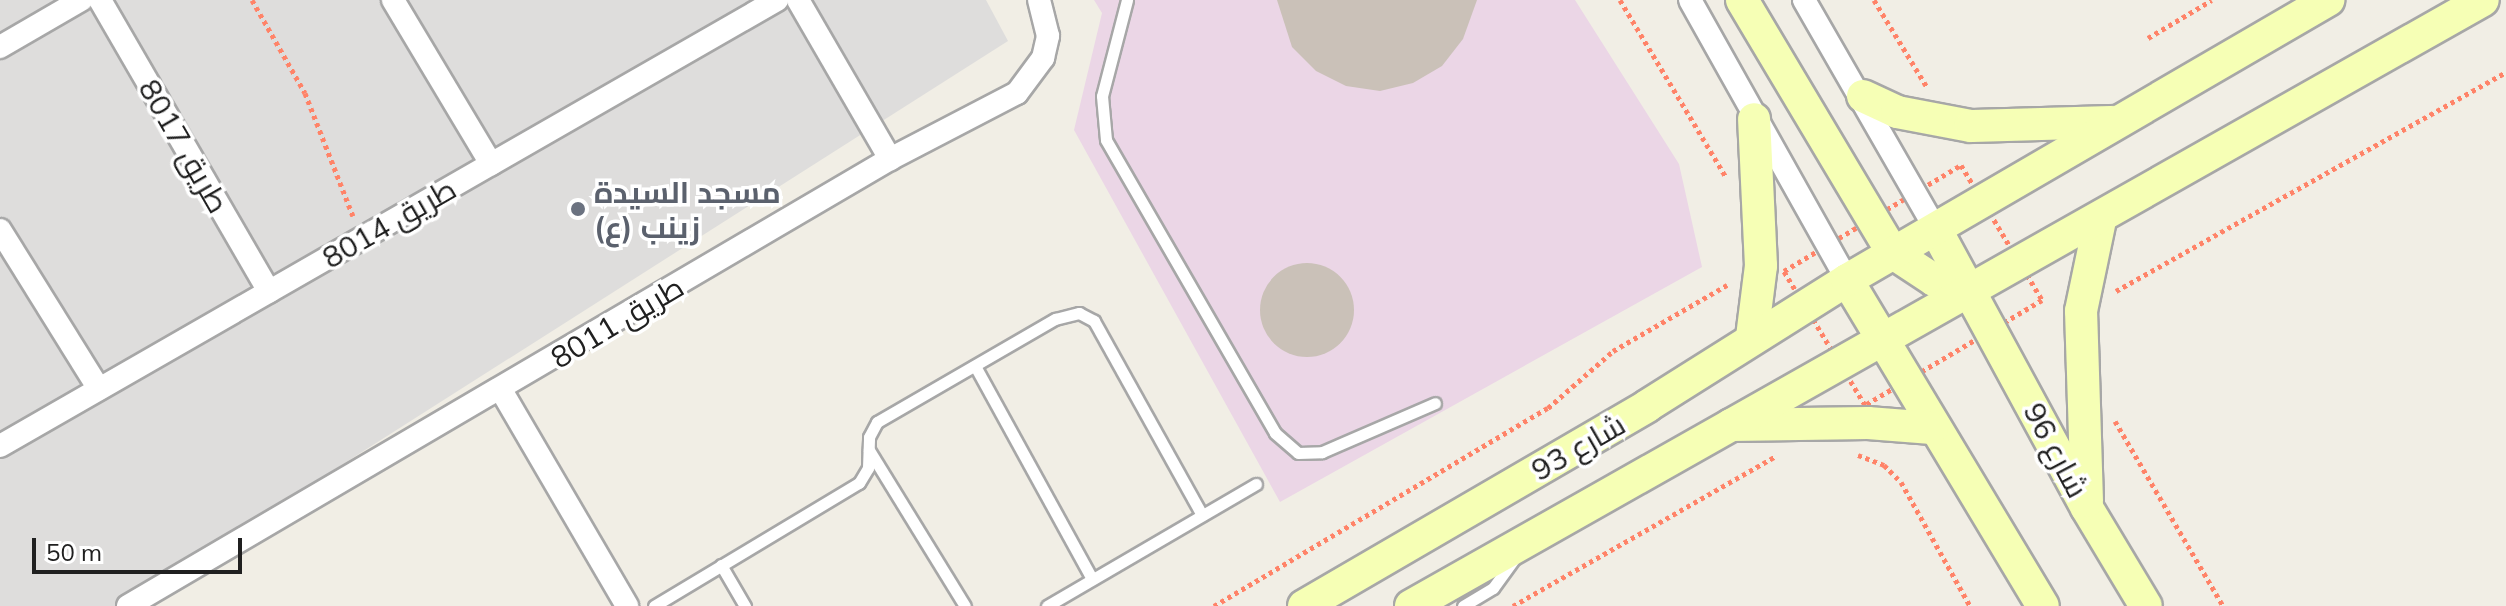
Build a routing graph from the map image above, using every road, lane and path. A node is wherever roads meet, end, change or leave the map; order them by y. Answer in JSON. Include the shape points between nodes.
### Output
{"nodes":[{"id":1,"x":81,"y":0,"type":"edge"},
{"id":2,"x":100,"y":0,"type":"edge"},
{"id":3,"x":252,"y":0,"type":"edge"},
{"id":4,"x":394,"y":0,"type":"edge"},
{"id":5,"x":777,"y":0,"type":"edge"},
{"id":6,"x":798,"y":0,"type":"edge"},
{"id":7,"x":1039,"y":0,"type":"edge"},
{"id":8,"x":1127,"y":0,"type":"edge"},
{"id":9,"x":1620,"y":0,"type":"edge"},
{"id":10,"x":1690,"y":0,"type":"edge"},
{"id":11,"x":1742,"y":0,"type":"edge"},
{"id":12,"x":1804,"y":0,"type":"edge"},
{"id":13,"x":1874,"y":0,"type":"edge"},
{"id":14,"x":2212,"y":0,"type":"edge"},
{"id":15,"x":2328,"y":0,"type":"edge"},
{"id":16,"x":2483,"y":0,"type":"edge"},
{"id":17,"x":2148,"y":38,"type":"dead end"},
{"id":18,"x":0,"y":47,"type":"edge"},
{"id":19,"x":2506,"y":72,"type":"edge"},
{"id":20,"x":1929,"y":91,"type":"dead end"},
{"id":21,"x":1863,"y":96,"type":"junction"},
{"id":22,"x":1754,"y":119,"type":"junction"},
{"id":23,"x":2115,"y":122,"type":"junction"},
{"id":24,"x":1971,"y":126,"type":"junction"},
{"id":25,"x":890,"y":159,"type":"junction"},
{"id":26,"x":491,"y":164,"type":"junction"},
{"id":27,"x":1961,"y":165,"type":"dead end"},
{"id":28,"x":1729,"y":182,"type":"dead end"},
{"id":29,"x":354,"y":219,"type":"dead end"},
{"id":30,"x":2100,"y":220,"type":"junction"},
{"id":31,"x":0,"y":230,"type":"edge"},
{"id":32,"x":1936,"y":230,"type":"junction"},
{"id":33,"x":1893,"y":253,"type":"junction"},
{"id":34,"x":1732,"y":276,"type":"dead end"},
{"id":35,"x":1847,"y":280,"type":"junction"},
{"id":36,"x":1972,"y":291,"type":"junction"},
{"id":37,"x":269,"y":292,"type":"junction"},
{"id":38,"x":2081,"y":311,"type":"junction"},
{"id":39,"x":1752,"y":337,"type":"junction"},
{"id":40,"x":1882,"y":342,"type":"junction"},
{"id":41,"x":975,"y":366,"type":"junction"},
{"id":42,"x":99,"y":389,"type":"junction"},
{"id":43,"x":501,"y":390,"type":"junction"},
{"id":44,"x":1435,"y":403,"type":"dead end"},
{"id":45,"x":2114,"y":419,"type":"dead end"},
{"id":46,"x":1723,"y":426,"type":"junction"},
{"id":47,"x":1932,"y":428,"type":"junction"},
{"id":48,"x":0,"y":446,"type":"edge"},
{"id":49,"x":869,"y":450,"type":"junction"},
{"id":50,"x":1788,"y":453,"type":"dead end"},
{"id":51,"x":1847,"y":454,"type":"dead end"},
{"id":52,"x":1256,"y":484,"type":"dead end"},
{"id":53,"x":2087,"y":508,"type":"junction"},
{"id":54,"x":1202,"y":515,"type":"junction"},
{"id":55,"x":1523,"y":542,"type":"junction"},
{"id":56,"x":721,"y":565,"type":"junction"},
{"id":57,"x":1092,"y":579,"type":"junction"},
{"id":58,"x":2042,"y":605,"type":"edge"},
{"id":59,"x":128,"y":606,"type":"edge"},
{"id":60,"x":627,"y":606,"type":"edge"},
{"id":61,"x":654,"y":606,"type":"edge"},
{"id":62,"x":745,"y":606,"type":"edge"},
{"id":63,"x":965,"y":606,"type":"edge"},
{"id":64,"x":1047,"y":606,"type":"edge"},
{"id":65,"x":1214,"y":606,"type":"edge"},
{"id":66,"x":1304,"y":606,"type":"edge"},
{"id":67,"x":1411,"y":606,"type":"edge"},
{"id":68,"x":1463,"y":606,"type":"edge"},
{"id":69,"x":1513,"y":606,"type":"edge"},
{"id":70,"x":1970,"y":606,"type":"edge"},
{"id":71,"x":2146,"y":606,"type":"edge"},
{"id":72,"x":2223,"y":606,"type":"edge"}],
"edges":[{"from":1,"to":18,"type":"street"},
{"from":2,"to":37,"type":"street","name":"طريق 8017"},
{"from":3,"to":29,"type":"path","via":[[305,93]]},
{"from":4,"to":26,"type":"street"},
{"from":5,"to":26,"type":"street","name":"طريق 8014"},
{"from":6,"to":25,"type":"street"},
{"from":7,"to":25,"type":"street","name":"طريق 8011","via":[[1048,36],[1033,78],[1017,93]]},
{"from":8,"to":44,"type":"lane","via":[[1102,96],[1106,140],[1275,433],[1298,453],[1322,452]]},
{"from":9,"to":28,"type":"path"},
{"from":10,"to":22,"type":"street"},
{"from":11,"to":33,"type":"street"},
{"from":12,"to":21,"type":"street"},
{"from":13,"to":20,"type":"path"},
{"from":14,"to":17,"type":"path"},
{"from":15,"to":23,"type":"street","name":"شارع 93"},
{"from":16,"to":30,"type":"street","name":"شارع 93"},
{"from":19,"to":38,"type":"path"},
{"from":21,"to":24,"type":"street","via":[[1897,112]]},
{"from":21,"to":32,"type":"street"},
{"from":22,"to":35,"type":"street"},
{"from":22,"to":39,"type":"street","via":[[1761,266]]},
{"from":23,"to":24,"type":"street"},
{"from":23,"to":32,"type":"street","name":"شارع 93"},
{"from":24,"to":27,"type":"path"},
{"from":25,"to":43,"type":"street","name":"طريق 8011"},
{"from":26,"to":37,"type":"street","name":"طريق 8014"},
{"from":30,"to":36,"type":"street","name":"شارع 93"},
{"from":30,"to":38,"type":"street"},
{"from":31,"to":42,"type":"street"},
{"from":32,"to":33,"type":"street","name":"شارع 93"},
{"from":32,"to":36,"type":"street","name":"شارع 96"},
{"from":33,"to":35,"type":"street","name":"شارع 93"},
{"from":33,"to":36,"type":"street","via":[[1934,280]]},
{"from":34,"to":65,"type":"path","via":[[1715,296],[1613,351],[1548,408]]},
{"from":35,"to":39,"type":"street","name":"شارع 93"},
{"from":35,"to":40,"type":"street"},
{"from":36,"to":40,"type":"street","name":"شارع 93"},
{"from":36,"to":53,"type":"street","name":"شارع 96"},
{"from":37,"to":42,"type":"street","name":"طريق 8014"},
{"from":38,"to":53,"type":"street"},
{"from":39,"to":66,"type":"street","name":"شارع 93","via":[[1647,406]]},
{"from":40,"to":46,"type":"street","name":"شارع 93"},
{"from":40,"to":47,"type":"street"},
{"from":41,"to":49,"type":"lane","via":[[877,422]]},
{"from":41,"to":54,"type":"lane","via":[[1055,319],[1079,313],[1094,321]]},
{"from":41,"to":57,"type":"lane"},
{"from":42,"to":48,"type":"street","name":"طريق 8014"},
{"from":43,"to":59,"type":"street","name":"طريق 8011"},
{"from":43,"to":60,"type":"street"},
{"from":45,"to":72,"type":"path"},
{"from":46,"to":47,"type":"street","via":[[1868,423]]},
{"from":46,"to":55,"type":"street","name":"شارع 93"},
{"from":47,"to":58,"type":"street"},
{"from":49,"to":56,"type":"lane","via":[[868,468],[859,483]]},
{"from":49,"to":63,"type":"lane"},
{"from":50,"to":69,"type":"path","via":[[1757,464]]},
{"from":51,"to":70,"type":"path","via":[[1873,459],[1901,482]]},
{"from":52,"to":54,"type":"lane"},
{"from":53,"to":71,"type":"street","name":"شارع 96"},
{"from":54,"to":57,"type":"lane"},
{"from":55,"to":67,"type":"street","name":"شارع 93"},
{"from":55,"to":68,"type":"lane","via":[[1503,577]]},
{"from":56,"to":61,"type":"lane"},
{"from":56,"to":62,"type":"lane"},
{"from":57,"to":64,"type":"lane"}]}
